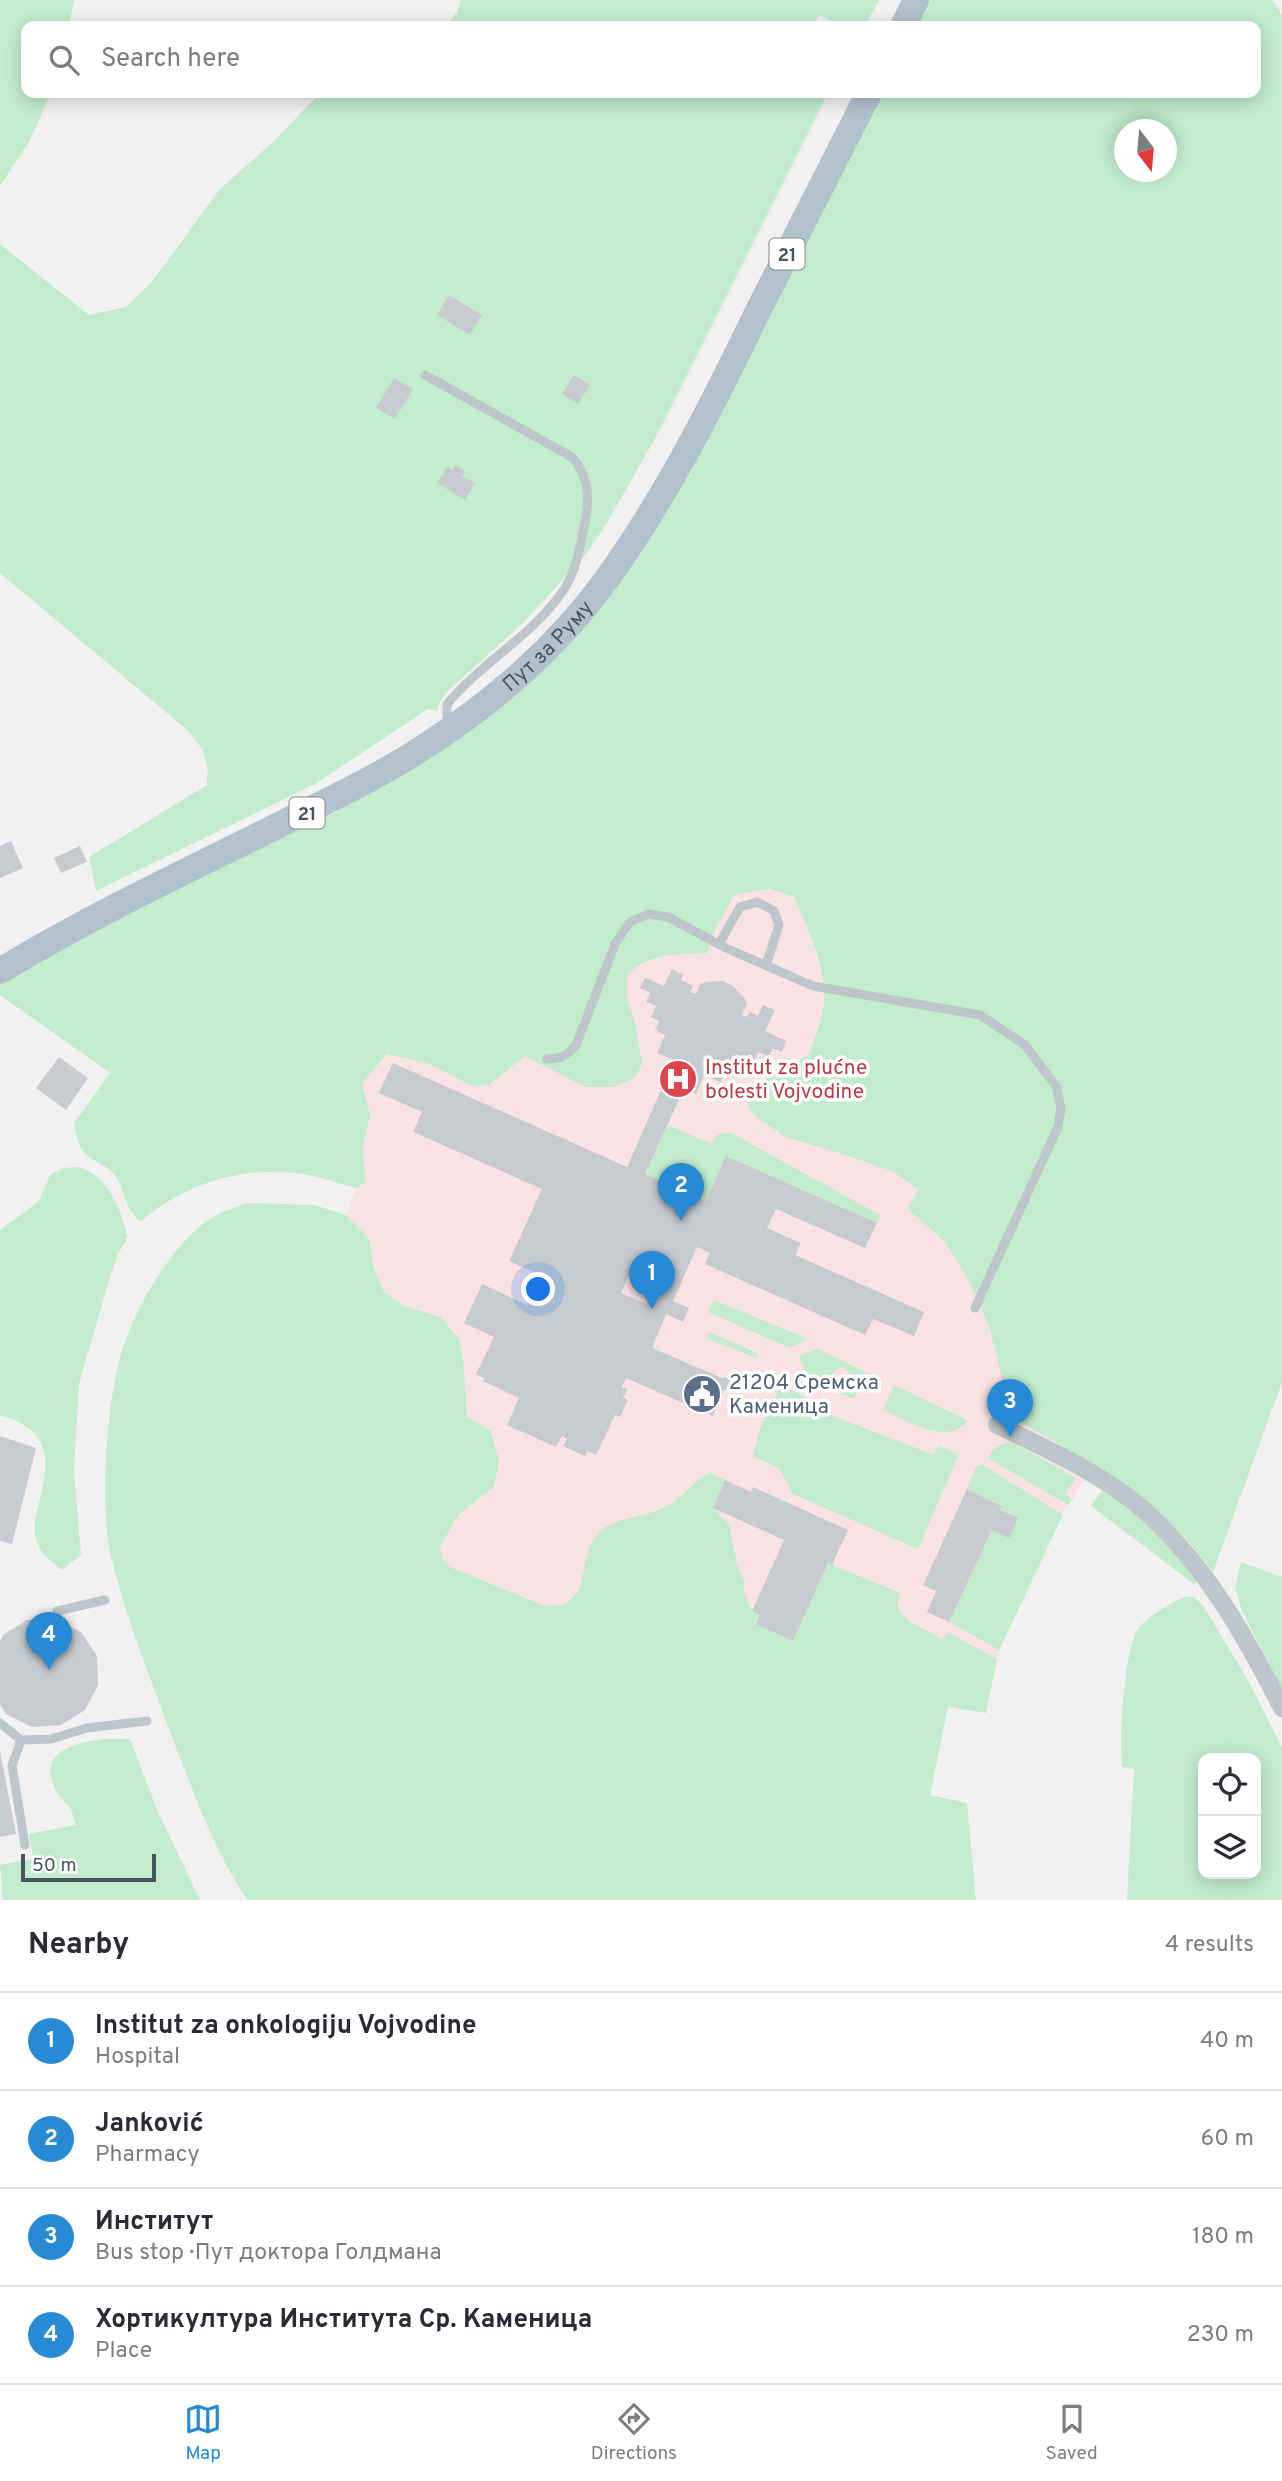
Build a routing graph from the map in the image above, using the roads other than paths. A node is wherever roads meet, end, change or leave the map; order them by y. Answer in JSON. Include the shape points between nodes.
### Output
{"nodes":[{"id":1,"x":916,"y":0,"type":"edge"},
{"id":2,"x":906,"y":21,"type":"edge"},
{"id":3,"x":866,"y":98,"type":"edge"},
{"id":4,"x":425,"y":375,"type":"dead end"},
{"id":5,"x":448,"y":731,"type":"junction"},
{"id":6,"x":719,"y":944,"type":"junction"},
{"id":7,"x":766,"y":965,"type":"junction"},
{"id":8,"x":0,"y":971,"type":"edge"},
{"id":9,"x":547,"y":1059,"type":"dead end"},
{"id":10,"x":975,"y":1308,"type":"dead end"},
{"id":11,"x":997,"y":1425,"type":"dead end"},
{"id":12,"x":105,"y":1600,"type":"dead end"},
{"id":13,"x":57,"y":1611,"type":"dead end"},
{"id":14,"x":1282,"y":1708,"type":"edge"},
{"id":15,"x":147,"y":1721,"type":"dead end"},
{"id":16,"x":0,"y":1723,"type":"edge"},
{"id":17,"x":21,"y":1740,"type":"junction"},
{"id":18,"x":25,"y":1845,"type":"dead end"}],
"edges":[{"from":1,"to":2,"type":"main road"},
{"from":3,"to":5,"type":"main road","name":"Пут за Руму","number":"21","via":[[707,415],[649,517],[605,582],[557,637]]},
{"from":4,"to":5,"type":"lane","via":[[572,457],[582,470],[587,494],[587,517],[565,588],[447,704]]},
{"from":5,"to":8,"type":"main road","name":"Пут за Руму","number":"21","via":[[314,809],[108,911]]},
{"from":6,"to":7,"type":"lane"},
{"from":6,"to":7,"type":"lane","via":[[740,907],[757,902],[774,911],[779,925]]},
{"from":6,"to":9,"type":"lane","via":[[667,917],[648,914],[631,922],[616,942],[576,1045],[568,1055]]},
{"from":7,"to":10,"type":"lane","via":[[813,986],[980,1015],[1025,1045],[1056,1086],[1061,1108],[1058,1127]]},
{"from":11,"to":14,"type":"street","via":[[1101,1480],[1174,1539],[1218,1594]]},
{"from":12,"to":13,"type":"lane"},
{"from":15,"to":17,"type":"lane"},
{"from":16,"to":17,"type":"lane"},
{"from":17,"to":18,"type":"lane","via":[[12,1766]]}]}
